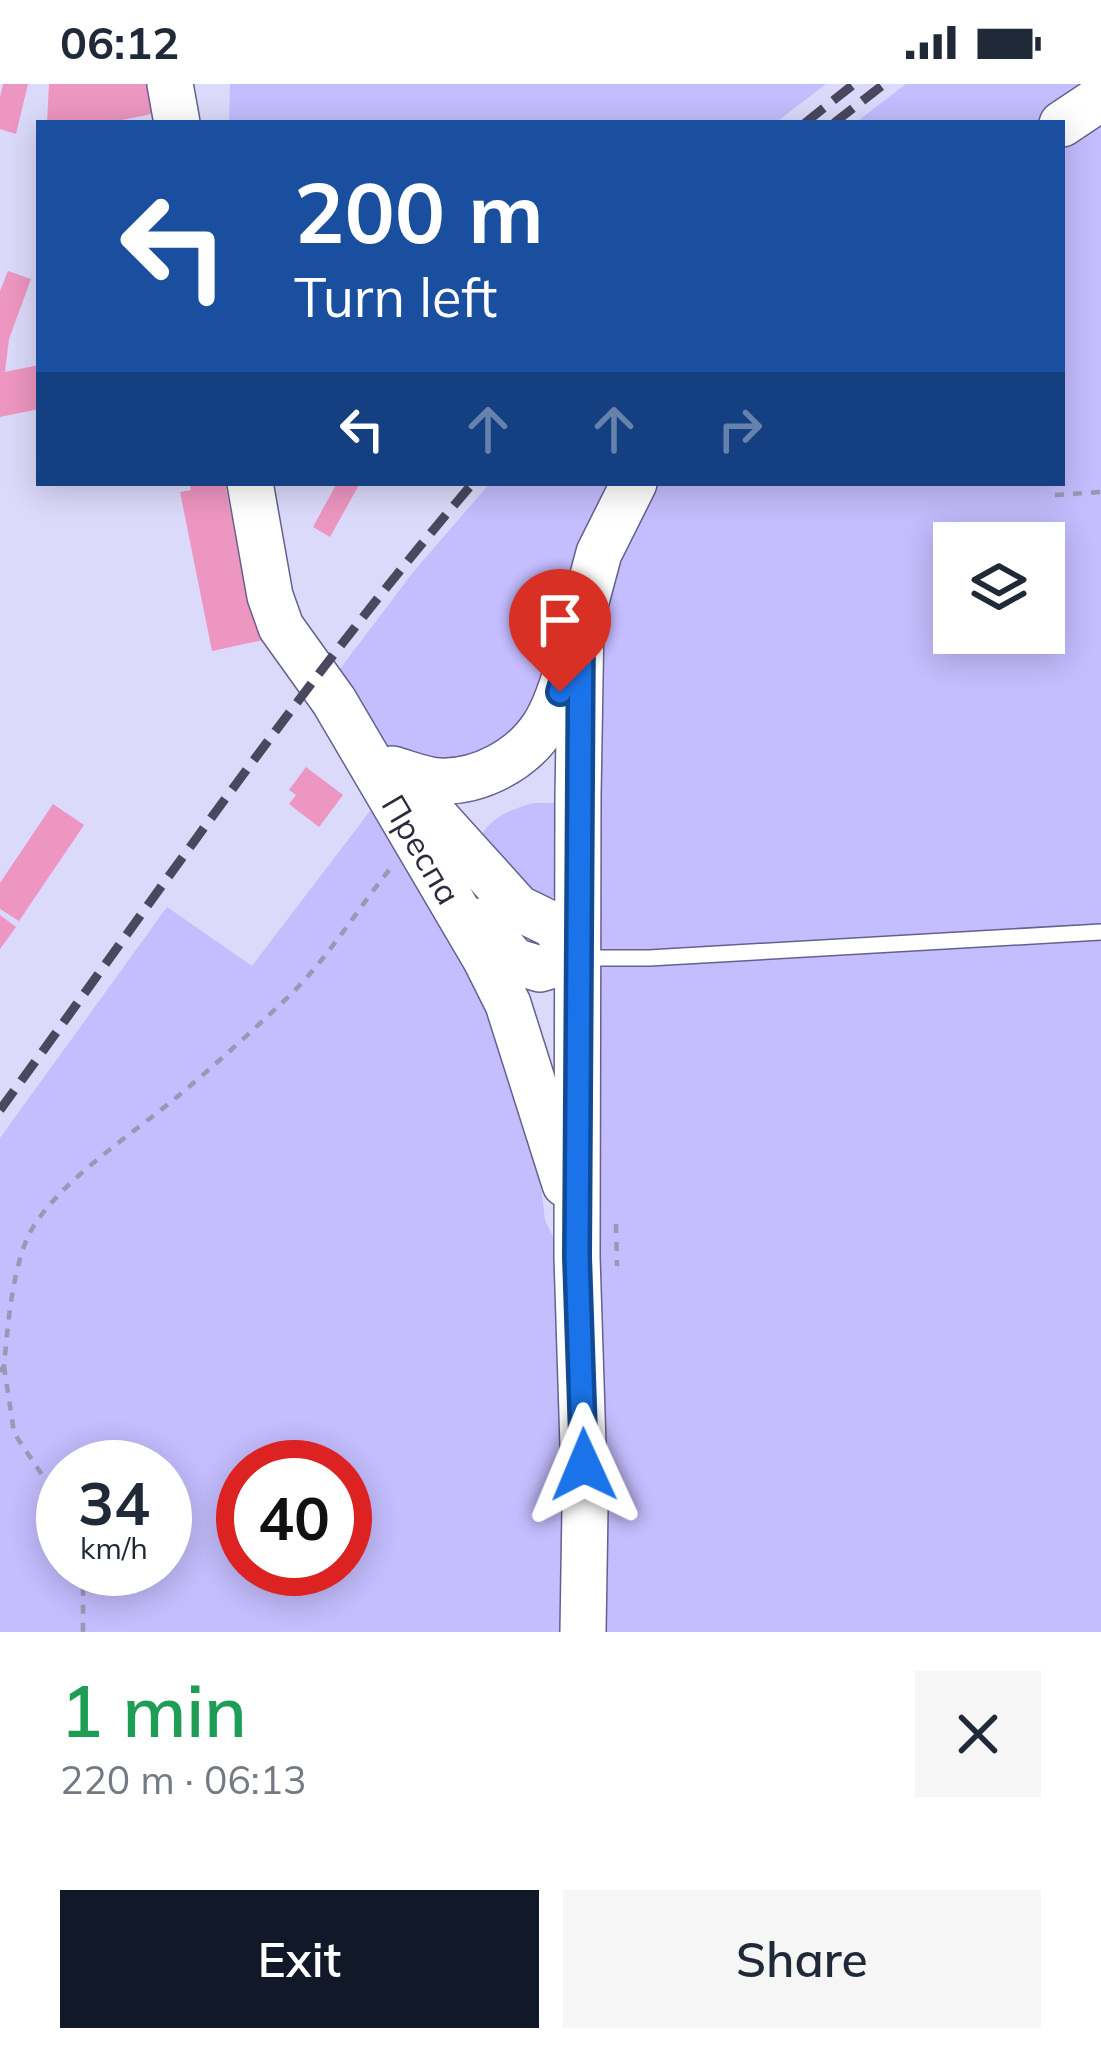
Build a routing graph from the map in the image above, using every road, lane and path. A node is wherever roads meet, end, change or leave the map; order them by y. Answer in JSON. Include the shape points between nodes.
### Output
{"nodes":[{"id":1,"x":170,"y":84,"type":"edge"},
{"id":2,"x":1101,"y":98,"type":"edge"},
{"id":3,"x":176,"y":120,"type":"edge"},
{"id":4,"x":1065,"y":122,"type":"edge"},
{"id":5,"x":251,"y":486,"type":"edge"},
{"id":6,"x":633,"y":486,"type":"edge"},
{"id":7,"x":1101,"y":491,"type":"edge"},
{"id":8,"x":1055,"y":495,"type":"dead end"},
{"id":9,"x":581,"y":620,"type":"junction"},
{"id":10,"x":389,"y":779,"type":"junction"},
{"id":11,"x":422,"y":849,"type":"junction"},
{"id":12,"x":1101,"y":932,"type":"edge"},
{"id":13,"x":578,"y":958,"type":"junction"},
{"id":14,"x":597,"y":1225,"type":"junction"},
{"id":15,"x":616,"y":1267,"type":"dead end"},
{"id":16,"x":2,"y":1369,"type":"edge"},
{"id":17,"x":36,"y":1466,"type":"edge"},
{"id":18,"x":83,"y":1596,"type":"edge"},
{"id":19,"x":583,"y":1631,"type":"edge"},
{"id":20,"x":596,"y":1631,"type":"edge"},
{"id":21,"x":83,"y":1632,"type":"edge"}],
"edges":[{"from":1,"to":3,"type":"street"},
{"from":2,"to":4,"type":"street"},
{"from":5,"to":10,"type":"street","name":"Преспа","via":[[281,627]]},
{"from":6,"to":9,"type":"street","via":[[599,554]]},
{"from":7,"to":8,"type":"path"},
{"from":9,"to":10,"type":"street","via":[[543,728],[514,756],[478,778]]},
{"from":9,"to":13,"type":"street"},
{"from":10,"to":11,"type":"street","name":"Преспа"},
{"from":10,"to":13,"type":"street","via":[[518,908],[553,925]]},
{"from":11,"to":13,"type":"street","via":[[514,961],[540,969]]},
{"from":11,"to":14,"type":"street","name":"Преспа","via":[[508,1004]]},
{"from":11,"to":16,"type":"path","via":[[287,998],[50,1204],[27,1238]]},
{"from":12,"to":13,"type":"lane"},
{"from":13,"to":14,"type":"street"},
{"from":14,"to":15,"type":"path"},
{"from":14,"to":19,"type":"street"},
{"from":16,"to":17,"type":"path","via":[[14,1433]]},
{"from":18,"to":21,"type":"path"},
{"from":19,"to":20,"type":"lane"}]}
